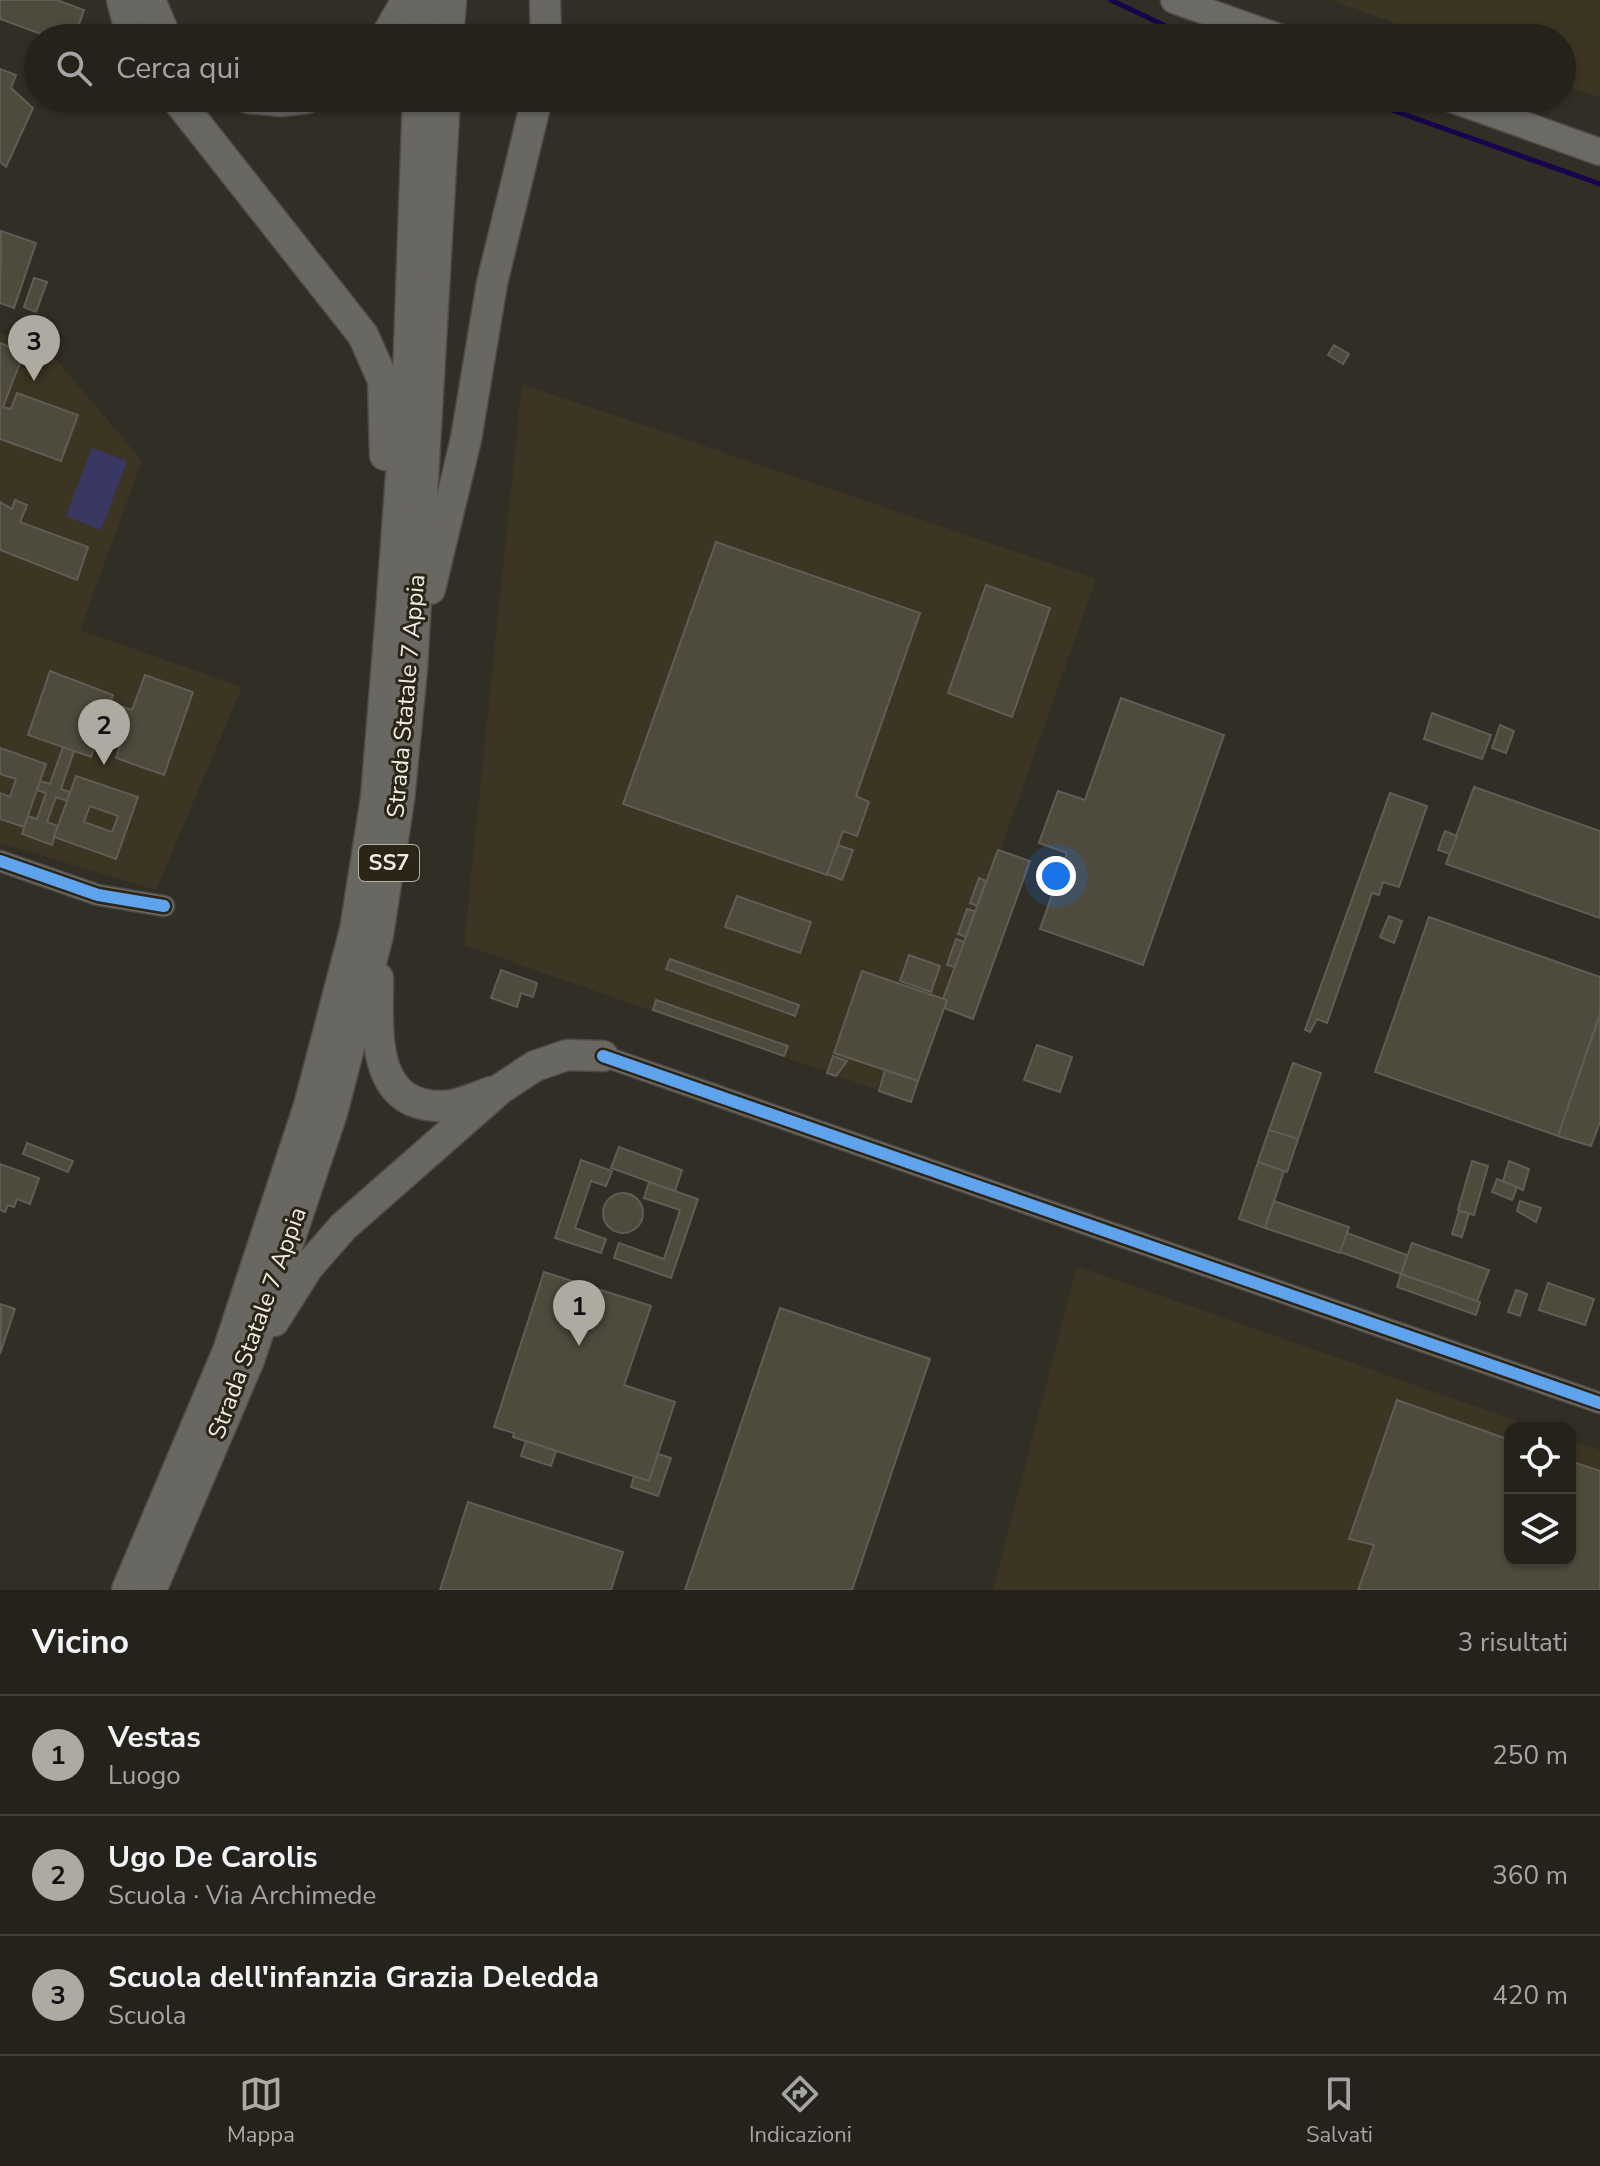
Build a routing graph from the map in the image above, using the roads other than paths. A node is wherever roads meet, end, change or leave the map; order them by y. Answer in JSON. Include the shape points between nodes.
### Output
{"nodes":[{"id":1,"x":122,"y":0,"type":"edge"},
{"id":2,"x":150,"y":0,"type":"edge"},
{"id":3,"x":407,"y":0,"type":"edge"},
{"id":4,"x":421,"y":0,"type":"edge"},
{"id":5,"x":451,"y":0,"type":"edge"},
{"id":6,"x":545,"y":0,"type":"edge"},
{"id":7,"x":1174,"y":0,"type":"edge"},
{"id":8,"x":128,"y":24,"type":"edge"},
{"id":9,"x":160,"y":24,"type":"edge"},
{"id":10,"x":393,"y":24,"type":"edge"},
{"id":11,"x":420,"y":24,"type":"edge"},
{"id":12,"x":449,"y":24,"type":"edge"},
{"id":13,"x":546,"y":24,"type":"edge"},
{"id":14,"x":1242,"y":24,"type":"edge"},
{"id":15,"x":187,"y":112,"type":"edge"},
{"id":16,"x":418,"y":112,"type":"edge"},
{"id":17,"x":444,"y":112,"type":"edge"},
{"id":18,"x":534,"y":112,"type":"edge"},
{"id":19,"x":1488,"y":112,"type":"edge"},
{"id":20,"x":1600,"y":152,"type":"edge"},
{"id":21,"x":391,"y":614,"type":"junction"},
{"id":22,"x":412,"y":669,"type":"junction"},
{"id":23,"x":0,"y":861,"type":"edge"},
{"id":24,"x":164,"y":906,"type":"dead end"},
{"id":25,"x":378,"y":935,"type":"junction"},
{"id":26,"x":603,"y":1056,"type":"joint"},
{"id":27,"x":500,"y":1089,"type":"junction"},
{"id":28,"x":249,"y":1360,"type":"junction"},
{"id":29,"x":1600,"y":1403,"type":"edge"},
{"id":30,"x":127,"y":1590,"type":"edge"},
{"id":31,"x":151,"y":1590,"type":"edge"}],
"edges":[{"from":1,"to":8,"type":"highway"},
{"from":2,"to":9,"type":"highway"},
{"from":3,"to":10,"type":"highway"},
{"from":4,"to":11,"type":"highway"},
{"from":5,"to":12,"type":"highway"},
{"from":6,"to":13,"type":"highway"},
{"from":7,"to":14,"type":"main road"},
{"from":15,"to":21,"type":"highway","via":[[363,335],[383,380]]},
{"from":16,"to":21,"type":"highway","name":"Strada Statale 7 Appia","number":"SS7","via":[[408,378]]},
{"from":17,"to":22,"type":"highway","name":"Strada Statale 7 Appia","number":"SS7"},
{"from":18,"to":22,"type":"highway","via":[[492,283],[466,439]]},
{"from":19,"to":20,"type":"main road"},
{"from":21,"to":30,"type":"highway","name":"Strada Statale 7 Appia","number":"SS7","via":[[376,798],[355,930],[309,1106],[228,1351]]},
{"from":22,"to":25,"type":"highway","name":"Strada Statale 7 Appia","number":"SS7"},
{"from":23,"to":24,"type":"street","via":[[98,895]]},
{"from":25,"to":27,"type":"highway","via":[[378,1047],[388,1080],[411,1100],[444,1107]]},
{"from":25,"to":28,"type":"highway","name":"Strada Statale 7 Appia","number":"SS7","via":[[332,1113]]},
{"from":26,"to":27,"type":"highway","via":[[567,1055]]},
{"from":26,"to":29,"type":"street"},
{"from":27,"to":28,"type":"highway","via":[[343,1227],[308,1267]]},
{"from":28,"to":31,"type":"highway","name":"Strada Statale 7 Appia","number":"SS7"}]}
